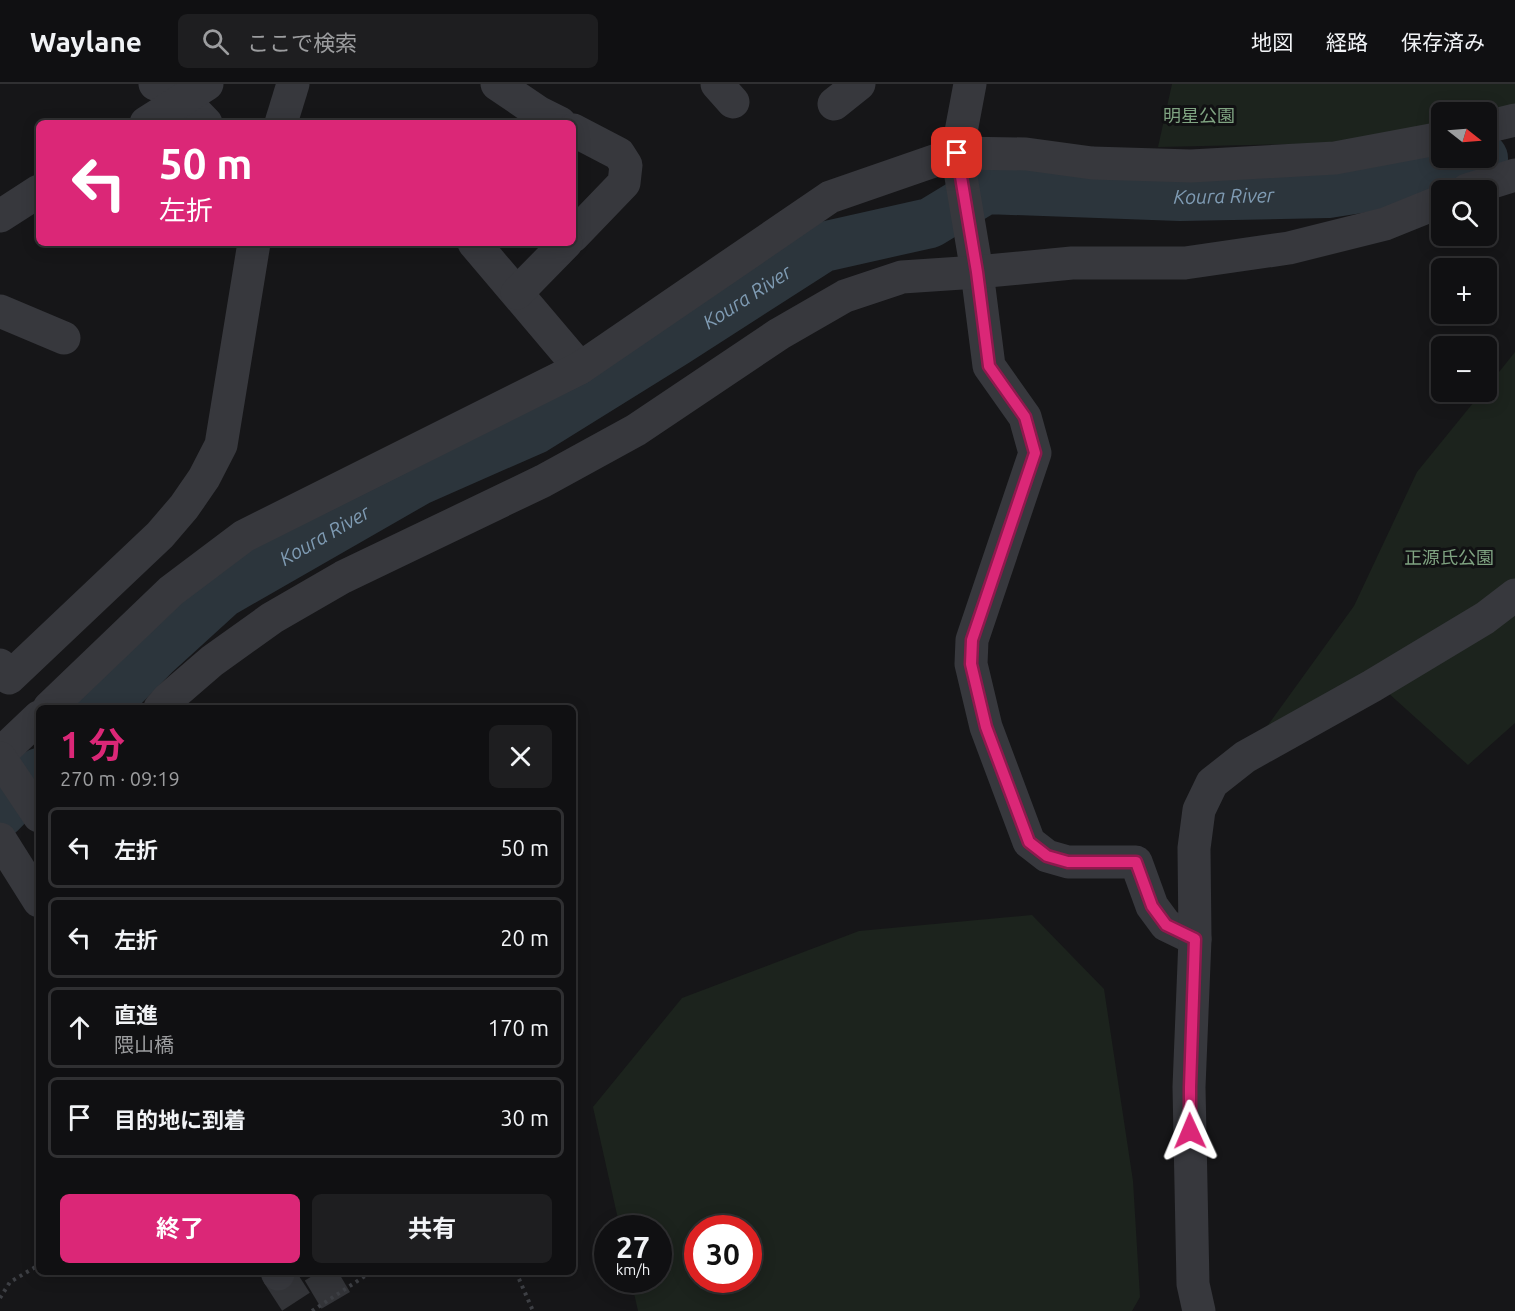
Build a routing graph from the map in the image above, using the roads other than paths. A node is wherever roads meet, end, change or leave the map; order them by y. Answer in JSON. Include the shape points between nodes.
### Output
{"nodes":[{"id":1,"x":293,"y":84,"type":"edge"},
{"id":2,"x":497,"y":84,"type":"edge"},
{"id":3,"x":970,"y":84,"type":"edge"},
{"id":4,"x":181,"y":89,"type":"edge"},
{"id":5,"x":149,"y":120,"type":"edge"},
{"id":6,"x":204,"y":120,"type":"edge"},
{"id":7,"x":282,"y":120,"type":"edge"},
{"id":8,"x":554,"y":120,"type":"edge"},
{"id":9,"x":1515,"y":120,"type":"edge"},
{"id":10,"x":1497,"y":124,"type":"edge"},
{"id":11,"x":576,"y":132,"type":"edge"},
{"id":12,"x":1431,"y":140,"type":"edge"},
{"id":13,"x":957,"y":153,"type":"junction"},
{"id":14,"x":1515,"y":175,"type":"edge"},
{"id":15,"x":1497,"y":181,"type":"edge"},
{"id":16,"x":36,"y":193,"type":"edge"},
{"id":17,"x":1431,"y":205,"type":"edge"},
{"id":18,"x":0,"y":216,"type":"edge"},
{"id":19,"x":576,"y":233,"type":"edge"},
{"id":20,"x":254,"y":246,"type":"edge"},
{"id":21,"x":477,"y":246,"type":"edge"},
{"id":22,"x":563,"y":246,"type":"edge"},
{"id":23,"x":977,"y":272,"type":"junction"},
{"id":24,"x":517,"y":293,"type":"junction"},
{"id":25,"x":0,"y":311,"type":"edge"},
{"id":26,"x":64,"y":338,"type":"dead end"},
{"id":27,"x":580,"y":368,"type":"junction"},
{"id":28,"x":1515,"y":595,"type":"edge"},
{"id":29,"x":0,"y":665,"type":"edge"},
{"id":30,"x":52,"y":705,"type":"edge"},
{"id":31,"x":163,"y":705,"type":"edge"},
{"id":32,"x":36,"y":720,"type":"edge"},
{"id":33,"x":0,"y":756,"type":"edge"},
{"id":34,"x":36,"y":811,"type":"edge"},
{"id":35,"x":0,"y":839,"type":"edge"},
{"id":36,"x":9,"y":877,"type":"edge"},
{"id":37,"x":36,"y":899,"type":"edge"},
{"id":38,"x":1195,"y":939,"type":"junction"},
{"id":39,"x":1198,"y":1311,"type":"edge"}],
"edges":[{"from":1,"to":7,"type":"street"},
{"from":2,"to":8,"type":"street"},
{"from":3,"to":13,"type":"street"},
{"from":4,"to":5,"type":"street"},
{"from":4,"to":6,"type":"street"},
{"from":9,"to":10,"type":"street"},
{"from":11,"to":19,"type":"street","via":[[619,154],[626,165],[624,183]]},
{"from":12,"to":13,"type":"street","via":[[1335,158],[1191,166]]},
{"from":13,"to":23,"type":"street"},
{"from":13,"to":27,"type":"street","via":[[830,197]]},
{"from":14,"to":15,"type":"street"},
{"from":16,"to":18,"type":"street"},
{"from":17,"to":23,"type":"street","via":[[1385,224],[1277,250],[1185,263],[1072,263]]},
{"from":20,"to":29,"type":"street","via":[[221,445],[204,478],[160,534],[9,678]]},
{"from":21,"to":24,"type":"street"},
{"from":22,"to":24,"type":"street"},
{"from":23,"to":31,"type":"street","via":[[902,277],[845,296],[779,334],[636,430],[533,486],[343,577],[272,618]]},
{"from":23,"to":38,"type":"street","via":[[989,366],[1025,417],[1035,453],[972,640],[971,664],[986,727],[1029,842],[1047,856],[1068,862],[1136,862],[1152,906],[1166,925]]},
{"from":24,"to":27,"type":"street"},
{"from":25,"to":26,"type":"street"},
{"from":27,"to":30,"type":"street","via":[[244,536],[171,591]]},
{"from":28,"to":38,"type":"street","via":[[1485,618],[1245,757],[1212,783],[1199,810],[1194,848]]},
{"from":32,"to":33,"type":"street"},
{"from":33,"to":34,"type":"street"},
{"from":35,"to":36,"type":"street"},
{"from":36,"to":37,"type":"street"},
{"from":38,"to":39,"type":"street","via":[[1190,1087],[1193,1284]]}]}
